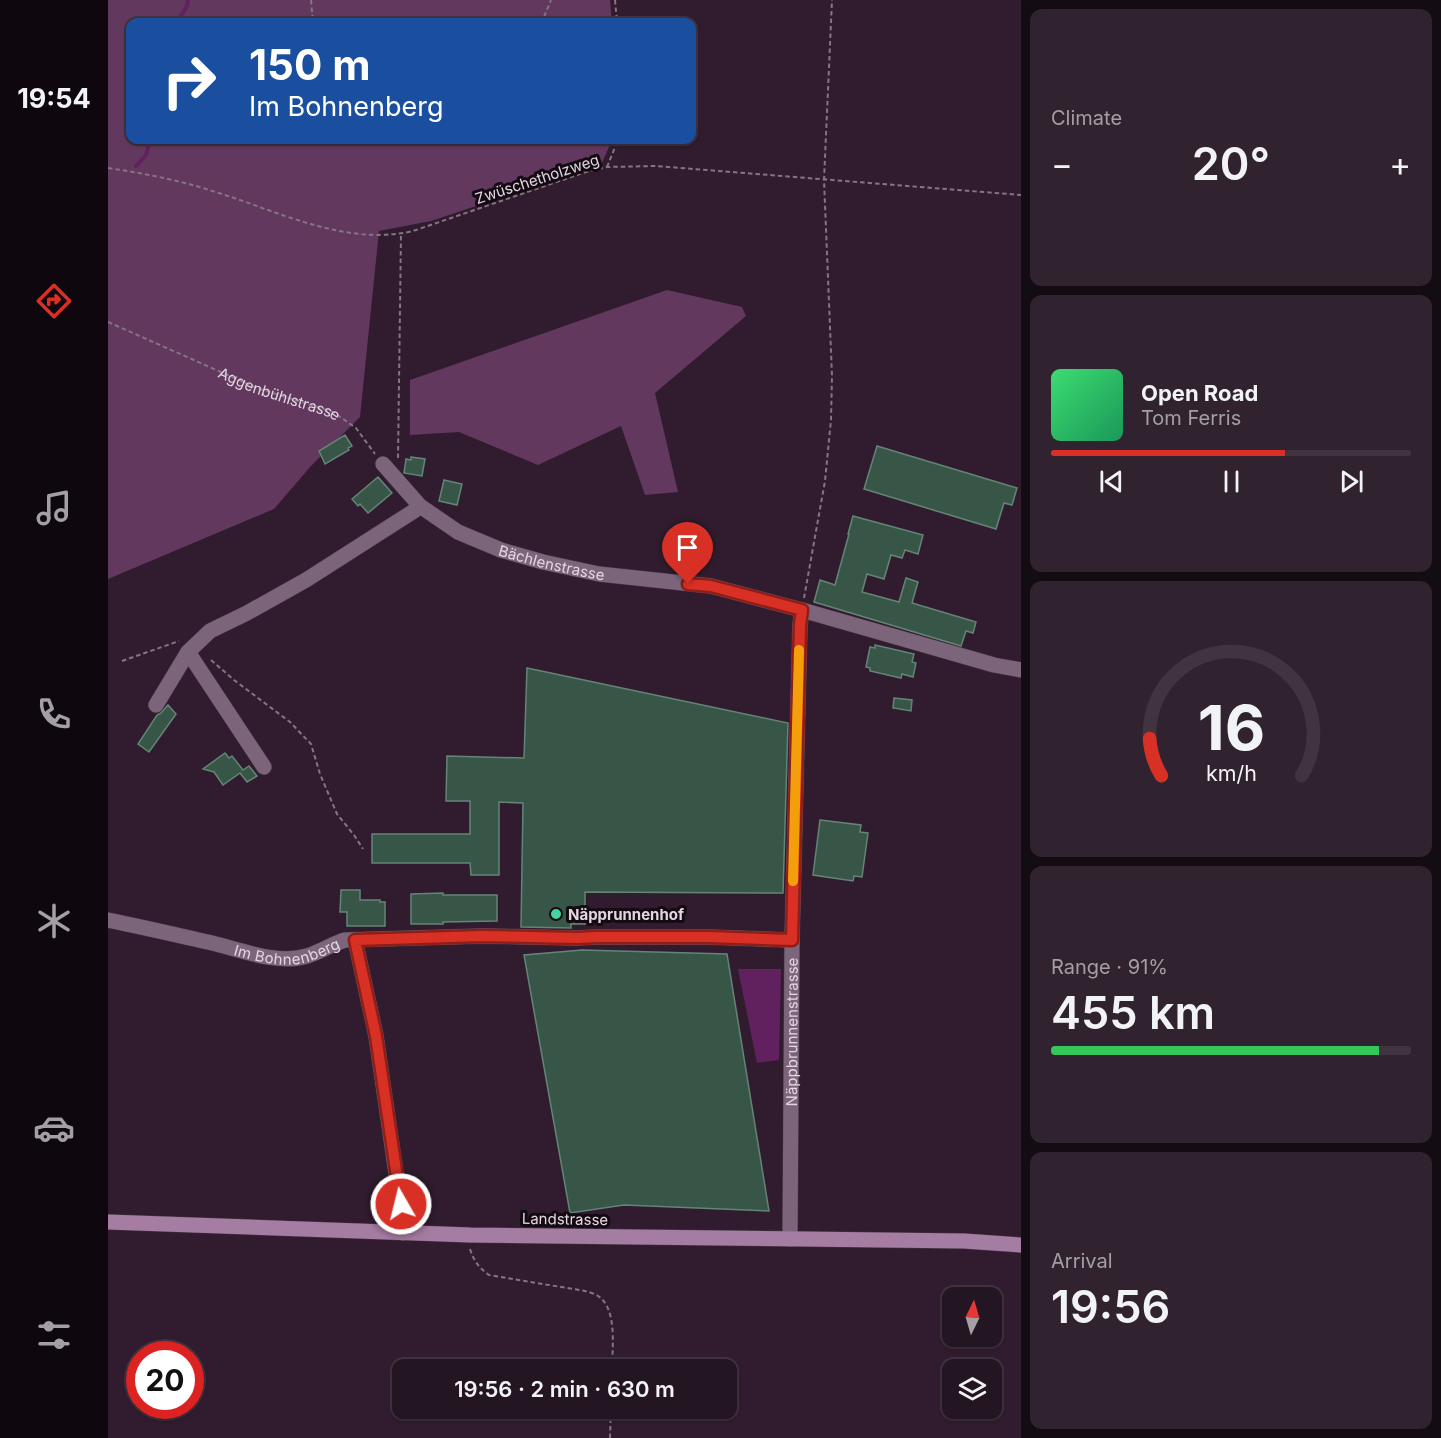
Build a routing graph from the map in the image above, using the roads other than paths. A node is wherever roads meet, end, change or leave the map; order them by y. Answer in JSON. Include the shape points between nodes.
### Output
{"nodes":[{"id":1,"x":387,"y":469,"type":"road end"},
{"id":2,"x":420,"y":506,"type":"junction"},
{"id":3,"x":802,"y":610,"type":"junction"},
{"id":4,"x":189,"y":646,"type":"junction"},
{"id":5,"x":1021,"y":670,"type":"edge"},
{"id":6,"x":156,"y":705,"type":"dead end"},
{"id":7,"x":264,"y":767,"type":"dead end"},
{"id":8,"x":108,"y":920,"type":"edge"},
{"id":9,"x":355,"y":940,"type":"junction"},
{"id":10,"x":792,"y":940,"type":"junction"},
{"id":11,"x":108,"y":1222,"type":"edge"},
{"id":12,"x":403,"y":1233,"type":"junction"},
{"id":13,"x":790,"y":1239,"type":"junction"},
{"id":14,"x":1021,"y":1245,"type":"edge"}],
"edges":[{"from":1,"to":2,"type":"street"},
{"from":2,"to":3,"type":"street","name":"Bächlenstrasse","via":[[458,532],[543,562],[599,574],[711,586]]},
{"from":2,"to":4,"type":"street","via":[[306,580]]},
{"from":3,"to":5,"type":"street","name":"Bächlenstrasse","via":[[994,666]]},
{"from":3,"to":10,"type":"street","name":"Näppbrunnenstrasse"},
{"from":4,"to":6,"type":"street"},
{"from":4,"to":7,"type":"street"},
{"from":8,"to":9,"type":"street","name":"Im Bohnenberg","via":[[276,958],[307,956],[333,944]]},
{"from":9,"to":10,"type":"street","name":"Im Bohnenberg","via":[[483,936]]},
{"from":9,"to":12,"type":"street","via":[[376,1036]]},
{"from":10,"to":13,"type":"street","name":"Näppbrunnenstrasse"},
{"from":11,"to":12,"type":"main road","name":"Landstrasse"},
{"from":12,"to":13,"type":"main road","name":"Landstrasse"},
{"from":13,"to":14,"type":"main road","name":"Landstrasse"}]}
